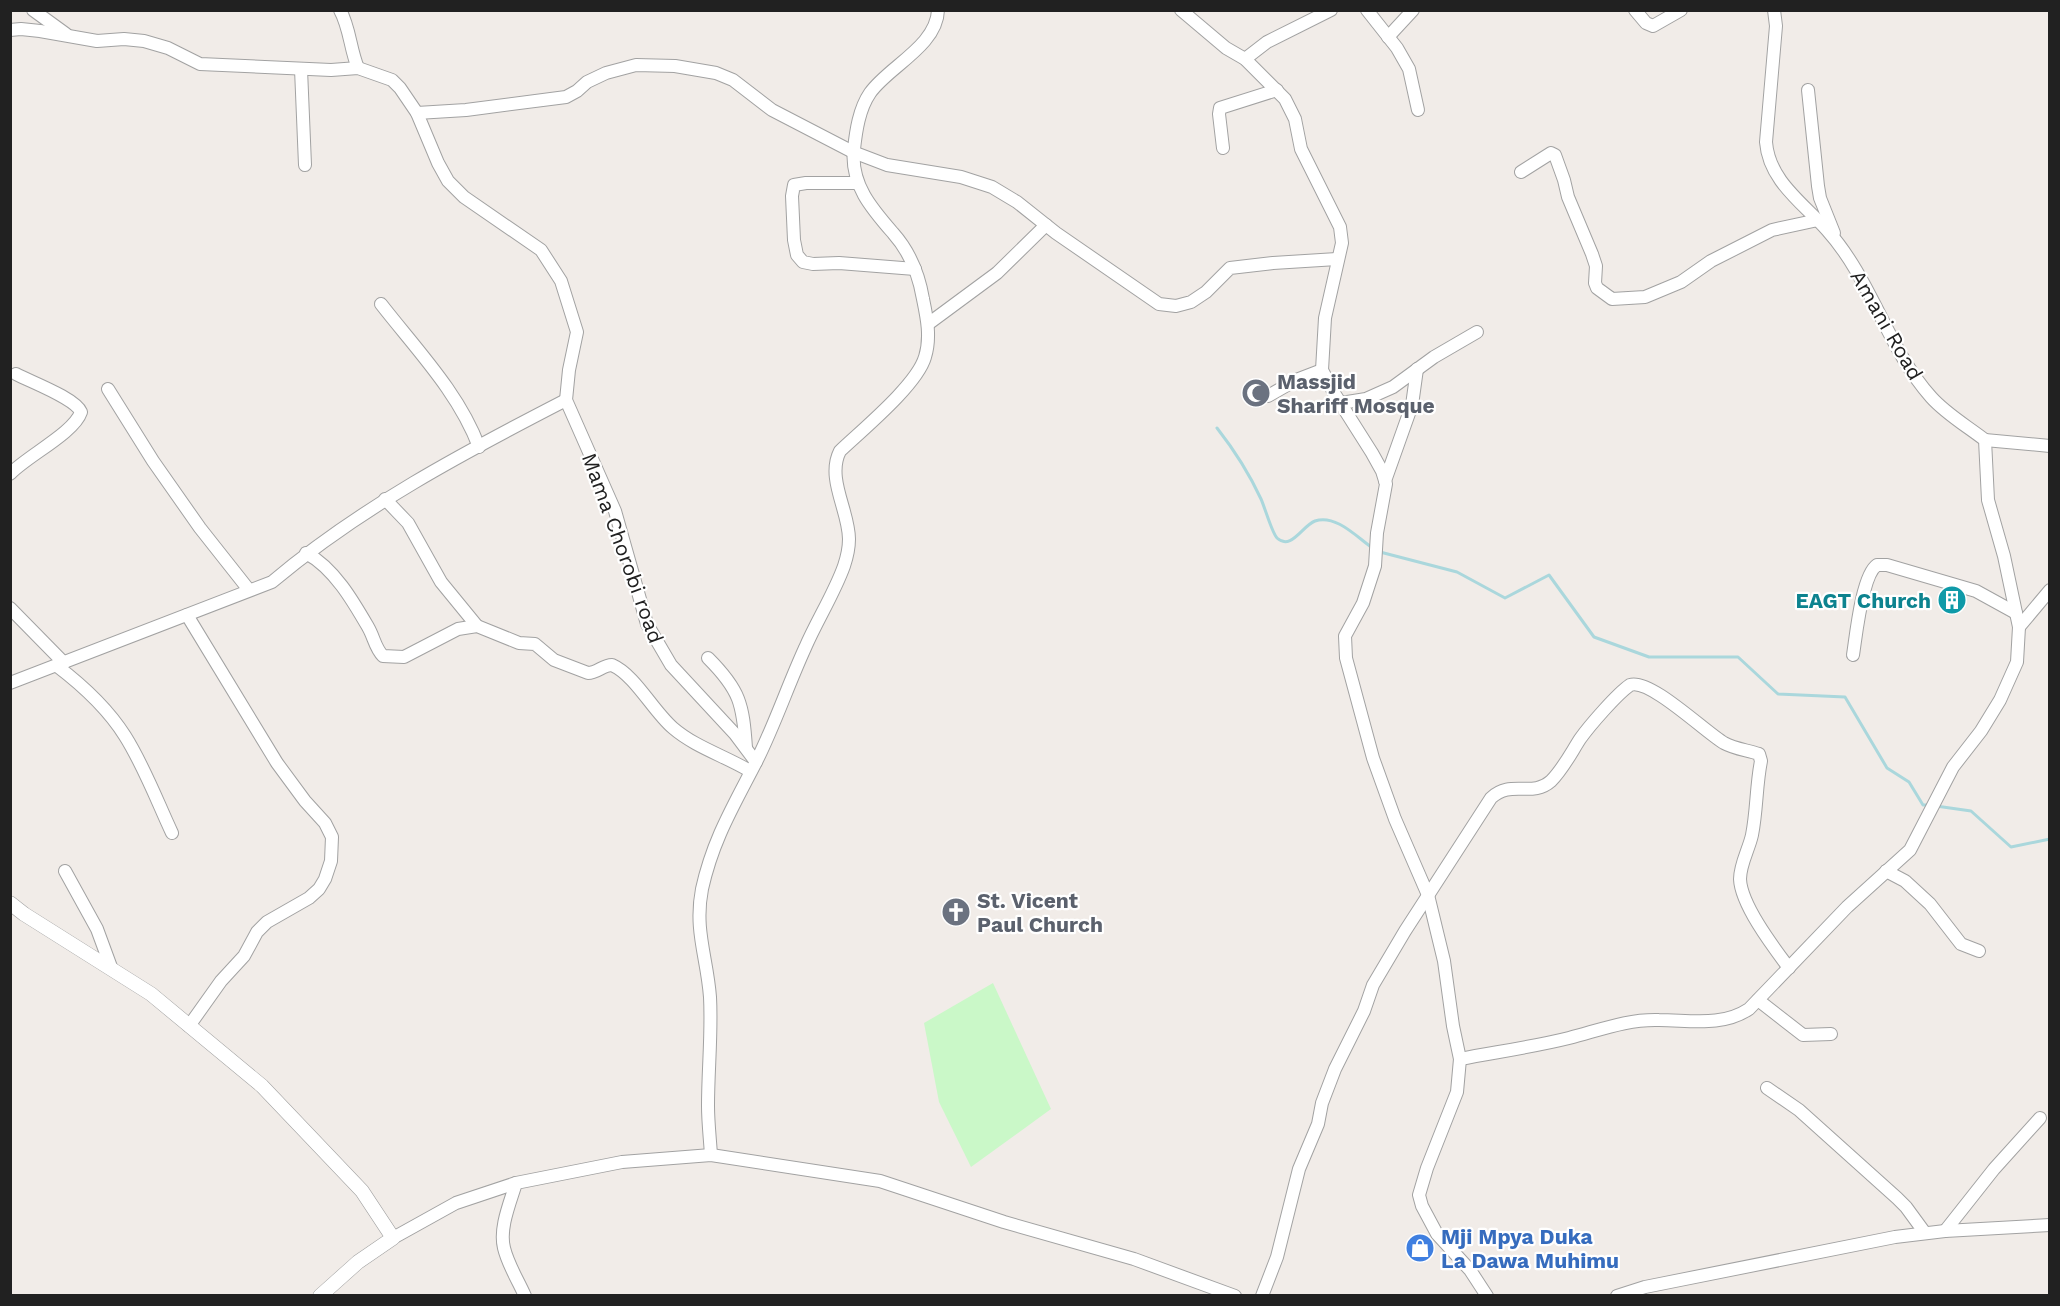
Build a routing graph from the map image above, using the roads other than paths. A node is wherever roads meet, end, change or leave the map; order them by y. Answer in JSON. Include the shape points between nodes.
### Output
{"nodes":[{"id":1,"x":33,"y":10,"type":"edge"},
{"id":2,"x":340,"y":10,"type":"edge"},
{"id":3,"x":938,"y":10,"type":"edge"},
{"id":4,"x":1181,"y":10,"type":"edge"},
{"id":5,"x":1330,"y":10,"type":"edge"},
{"id":6,"x":1367,"y":10,"type":"edge"},
{"id":7,"x":1413,"y":10,"type":"edge"},
{"id":8,"x":1635,"y":10,"type":"edge"},
{"id":9,"x":1681,"y":10,"type":"edge"},
{"id":10,"x":1774,"y":10,"type":"edge"},
{"id":11,"x":10,"y":30,"type":"edge"},
{"id":12,"x":70,"y":37,"type":"junction"},
{"id":13,"x":1388,"y":37,"type":"junction"},
{"id":14,"x":1245,"y":59,"type":"junction"},
{"id":15,"x":358,"y":68,"type":"junction"},
{"id":16,"x":301,"y":69,"type":"junction"},
{"id":17,"x":1277,"y":90,"type":"junction"},
{"id":18,"x":1808,"y":90,"type":"dead end"},
{"id":19,"x":1418,"y":110,"type":"dead end"},
{"id":20,"x":417,"y":113,"type":"junction"},
{"id":21,"x":1223,"y":148,"type":"dead end"},
{"id":22,"x":853,"y":152,"type":"junction"},
{"id":23,"x":305,"y":165,"type":"dead end"},
{"id":24,"x":1521,"y":172,"type":"dead end"},
{"id":25,"x":858,"y":183,"type":"junction"},
{"id":26,"x":1818,"y":220,"type":"junction"},
{"id":27,"x":1046,"y":225,"type":"junction"},
{"id":28,"x":1839,"y":245,"type":"junction"},
{"id":29,"x":1336,"y":259,"type":"junction"},
{"id":30,"x":915,"y":269,"type":"junction"},
{"id":31,"x":381,"y":304,"type":"dead end"},
{"id":32,"x":928,"y":324,"type":"junction"},
{"id":33,"x":1477,"y":332,"type":"dead end"},
{"id":34,"x":1417,"y":369,"type":"junction"},
{"id":35,"x":1322,"y":370,"type":"junction"},
{"id":36,"x":16,"y":374,"type":"dead end"},
{"id":37,"x":108,"y":389,"type":"dead end"},
{"id":38,"x":1268,"y":396,"type":"dead end"},
{"id":39,"x":566,"y":400,"type":"junction"},
{"id":40,"x":1341,"y":403,"type":"junction"},
{"id":41,"x":1985,"y":440,"type":"junction"},
{"id":42,"x":2049,"y":446,"type":"edge"},
{"id":43,"x":479,"y":447,"type":"junction"},
{"id":44,"x":10,"y":474,"type":"edge"},
{"id":45,"x":1385,"y":481,"type":"junction"},
{"id":46,"x":385,"y":499,"type":"junction"},
{"id":47,"x":306,"y":553,"type":"junction"},
{"id":48,"x":249,"y":590,"type":"junction"},
{"id":49,"x":2049,"y":590,"type":"edge"},
{"id":50,"x":10,"y":608,"type":"edge"},
{"id":51,"x":2016,"y":613,"type":"junction"},
{"id":52,"x":187,"y":615,"type":"junction"},
{"id":53,"x":477,"y":626,"type":"junction"},
{"id":54,"x":2019,"y":627,"type":"junction"},
{"id":55,"x":1852,"y":655,"type":"dead end"},
{"id":56,"x":708,"y":658,"type":"dead end"},
{"id":57,"x":60,"y":664,"type":"junction"},
{"id":58,"x":10,"y":683,"type":"edge"},
{"id":59,"x":746,"y":749,"type":"junction"},
{"id":60,"x":753,"y":766,"type":"junction"},
{"id":61,"x":172,"y":833,"type":"dead end"},
{"id":62,"x":65,"y":871,"type":"dead end"},
{"id":63,"x":1886,"y":871,"type":"junction"},
{"id":64,"x":1428,"y":896,"type":"junction"},
{"id":65,"x":10,"y":903,"type":"edge"},
{"id":66,"x":1979,"y":951,"type":"dead end"},
{"id":67,"x":111,"y":967,"type":"junction"},
{"id":68,"x":1789,"y":968,"type":"junction"},
{"id":69,"x":1758,"y":1000,"type":"junction"},
{"id":70,"x":189,"y":1026,"type":"junction"},
{"id":71,"x":1831,"y":1034,"type":"dead end"},
{"id":72,"x":1460,"y":1059,"type":"junction"},
{"id":73,"x":1767,"y":1088,"type":"dead end"},
{"id":74,"x":2040,"y":1118,"type":"dead end"},
{"id":75,"x":711,"y":1155,"type":"junction"},
{"id":76,"x":516,"y":1183,"type":"junction"},
{"id":77,"x":2049,"y":1225,"type":"edge"},
{"id":78,"x":1945,"y":1232,"type":"junction"},
{"id":79,"x":1925,"y":1233,"type":"junction"},
{"id":80,"x":393,"y":1238,"type":"junction"},
{"id":81,"x":320,"y":1296,"type":"edge"},
{"id":82,"x":525,"y":1296,"type":"edge"},
{"id":83,"x":1235,"y":1296,"type":"edge"},
{"id":84,"x":1262,"y":1296,"type":"edge"},
{"id":85,"x":1486,"y":1296,"type":"edge"},
{"id":86,"x":1617,"y":1296,"type":"edge"}],
"edges":[{"from":1,"to":12,"type":"street"},
{"from":2,"to":15,"type":"street"},
{"from":3,"to":22,"type":"street","via":[[930,33],[869,94],[861,111]]},
{"from":4,"to":14,"type":"street"},
{"from":5,"to":14,"type":"street","via":[[1267,42]]},
{"from":6,"to":13,"type":"street"},
{"from":7,"to":13,"type":"street"},
{"from":8,"to":9,"type":"street","via":[[1653,26]]},
{"from":10,"to":26,"type":"street","name":"Amani Road","via":[[1768,159],[1782,184]]},
{"from":11,"to":12,"type":"street","name":"Mama Chorobi road"},
{"from":12,"to":16,"type":"street","name":"Mama Chorobi road","via":[[144,41],[200,63]]},
{"from":13,"to":19,"type":"street","via":[[1409,69]]},
{"from":14,"to":17,"type":"street"},
{"from":15,"to":16,"type":"street","name":"Mama Chorobi road"},
{"from":15,"to":20,"type":"street","name":"Mama Chorobi road","via":[[392,80]]},
{"from":16,"to":23,"type":"street"},
{"from":17,"to":21,"type":"street","via":[[1220,108]]},
{"from":17,"to":29,"type":"street","via":[[1291,108],[1301,149],[1340,227],[1342,239]]},
{"from":18,"to":28,"type":"street","via":[[1819,192]]},
{"from":20,"to":22,"type":"street","via":[[566,97],[587,81],[621,68],[675,66],[725,76],[772,110]]},
{"from":20,"to":39,"type":"street","name":"Mama Chorobi road","via":[[448,181],[464,197],[541,250],[561,280],[577,332]]},
{"from":22,"to":25,"type":"street"},
{"from":22,"to":27,"type":"street","via":[[906,170],[979,182],[1017,202]]},
{"from":24,"to":26,"type":"street","via":[[1546,155],[1555,155],[1594,260],[1597,288],[1612,299],[1645,297],[1681,282],[1711,261],[1772,230]]},
{"from":25,"to":30,"type":"street"},
{"from":25,"to":30,"type":"street","via":[[794,185],[794,240],[799,258],[813,264]]},
{"from":26,"to":28,"type":"street","name":"Amani Road"},
{"from":27,"to":29,"type":"street","via":[[1157,303],[1166,305],[1191,302],[1230,268]]},
{"from":27,"to":32,"type":"street","via":[[988,280]]},
{"from":28,"to":41,"type":"street","name":"Amani Road","via":[[1922,386],[1938,404]]},
{"from":29,"to":35,"type":"street","via":[[1325,318]]},
{"from":30,"to":32,"type":"street"},
{"from":31,"to":43,"type":"street","via":[[453,397]]},
{"from":32,"to":60,"type":"street","via":[[927,350],[919,370],[838,456],[836,479],[849,540],[846,557]]},
{"from":33,"to":34,"type":"street"},
{"from":34,"to":40,"type":"street","via":[[1393,387],[1366,399]]},
{"from":34,"to":45,"type":"street","via":[[1412,405]]},
{"from":35,"to":38,"type":"street"},
{"from":35,"to":40,"type":"street"},
{"from":36,"to":44,"type":"street","via":[[71,402],[81,412],[75,424]]},
{"from":37,"to":48,"type":"street","via":[[200,528]]},
{"from":39,"to":43,"type":"street"},
{"from":39,"to":59,"type":"street","name":"Mama Chorobi road","via":[[615,511],[651,633],[671,665]]},
{"from":40,"to":45,"type":"street"},
{"from":41,"to":42,"type":"street"},
{"from":41,"to":51,"type":"street","via":[[1988,500]]},
{"from":43,"to":46,"type":"street"},
{"from":45,"to":64,"type":"street","via":[[1375,566],[1344,642],[1373,758]]},
{"from":46,"to":47,"type":"street"},
{"from":46,"to":53,"type":"street","via":[[408,523],[441,582]]},
{"from":47,"to":48,"type":"street","via":[[272,582]]},
{"from":47,"to":53,"type":"street","via":[[334,575],[383,656],[404,657],[458,629]]},
{"from":48,"to":52,"type":"street"},
{"from":49,"to":54,"type":"street"},
{"from":50,"to":57,"type":"street"},
{"from":51,"to":54,"type":"street"},
{"from":51,"to":55,"type":"street","via":[[1966,587],[1877,564],[1866,587]]},
{"from":52,"to":57,"type":"street"},
{"from":52,"to":70,"type":"street","via":[[277,763],[332,837],[331,861],[319,889],[267,921]]},
{"from":53,"to":60,"type":"street","via":[[519,643],[535,644],[554,660],[588,673],[615,666],[675,729],[698,744]]},
{"from":54,"to":63,"type":"street","via":[[2017,662],[2000,700],[1982,731],[1953,766],[1910,850]]},
{"from":56,"to":59,"type":"street","via":[[738,696]]},
{"from":57,"to":58,"type":"street"},
{"from":57,"to":61,"type":"street","via":[[125,735]]},
{"from":59,"to":60,"type":"street","name":"Mama Chorobi road"},
{"from":60,"to":75,"type":"street","via":[[715,844],[698,910],[710,999]]},
{"from":62,"to":67,"type":"street","via":[[97,930]]},
{"from":63,"to":66,"type":"street","via":[[1905,881],[1930,904],[1961,944]]},
{"from":63,"to":68,"type":"street"},
{"from":64,"to":68,"type":"street","via":[[1491,798],[1501,790],[1532,789],[1549,782],[1584,734],[1635,683],[1681,709],[1725,744],[1759,754],[1752,834],[1740,881],[1757,921]]},
{"from":64,"to":72,"type":"street","via":[[1444,961]]},
{"from":64,"to":84,"type":"street","via":[[1373,985],[1335,1069],[1299,1169],[1277,1257]]},
{"from":65,"to":67,"type":"street"},
{"from":67,"to":70,"type":"street"},
{"from":68,"to":69,"type":"street"},
{"from":69,"to":71,"type":"street","via":[[1803,1035]]},
{"from":69,"to":72,"type":"street","via":[[1731,1019],[1621,1022],[1568,1038]]},
{"from":70,"to":80,"type":"street","via":[[270,1094],[362,1191]]},
{"from":72,"to":85,"type":"street","via":[[1457,1092],[1419,1195],[1437,1234],[1470,1270]]},
{"from":73,"to":79,"type":"street","via":[[1799,1110],[1897,1198]]},
{"from":74,"to":78,"type":"street"},
{"from":75,"to":76,"type":"street","via":[[622,1162]]},
{"from":75,"to":83,"type":"street","via":[[880,1181],[1134,1259]]},
{"from":76,"to":80,"type":"street","via":[[456,1203]]},
{"from":76,"to":82,"type":"street","via":[[503,1247]]},
{"from":77,"to":78,"type":"street"},
{"from":78,"to":79,"type":"street"},
{"from":79,"to":86,"type":"street","via":[[1645,1287]]},
{"from":80,"to":81,"type":"street"}]}
